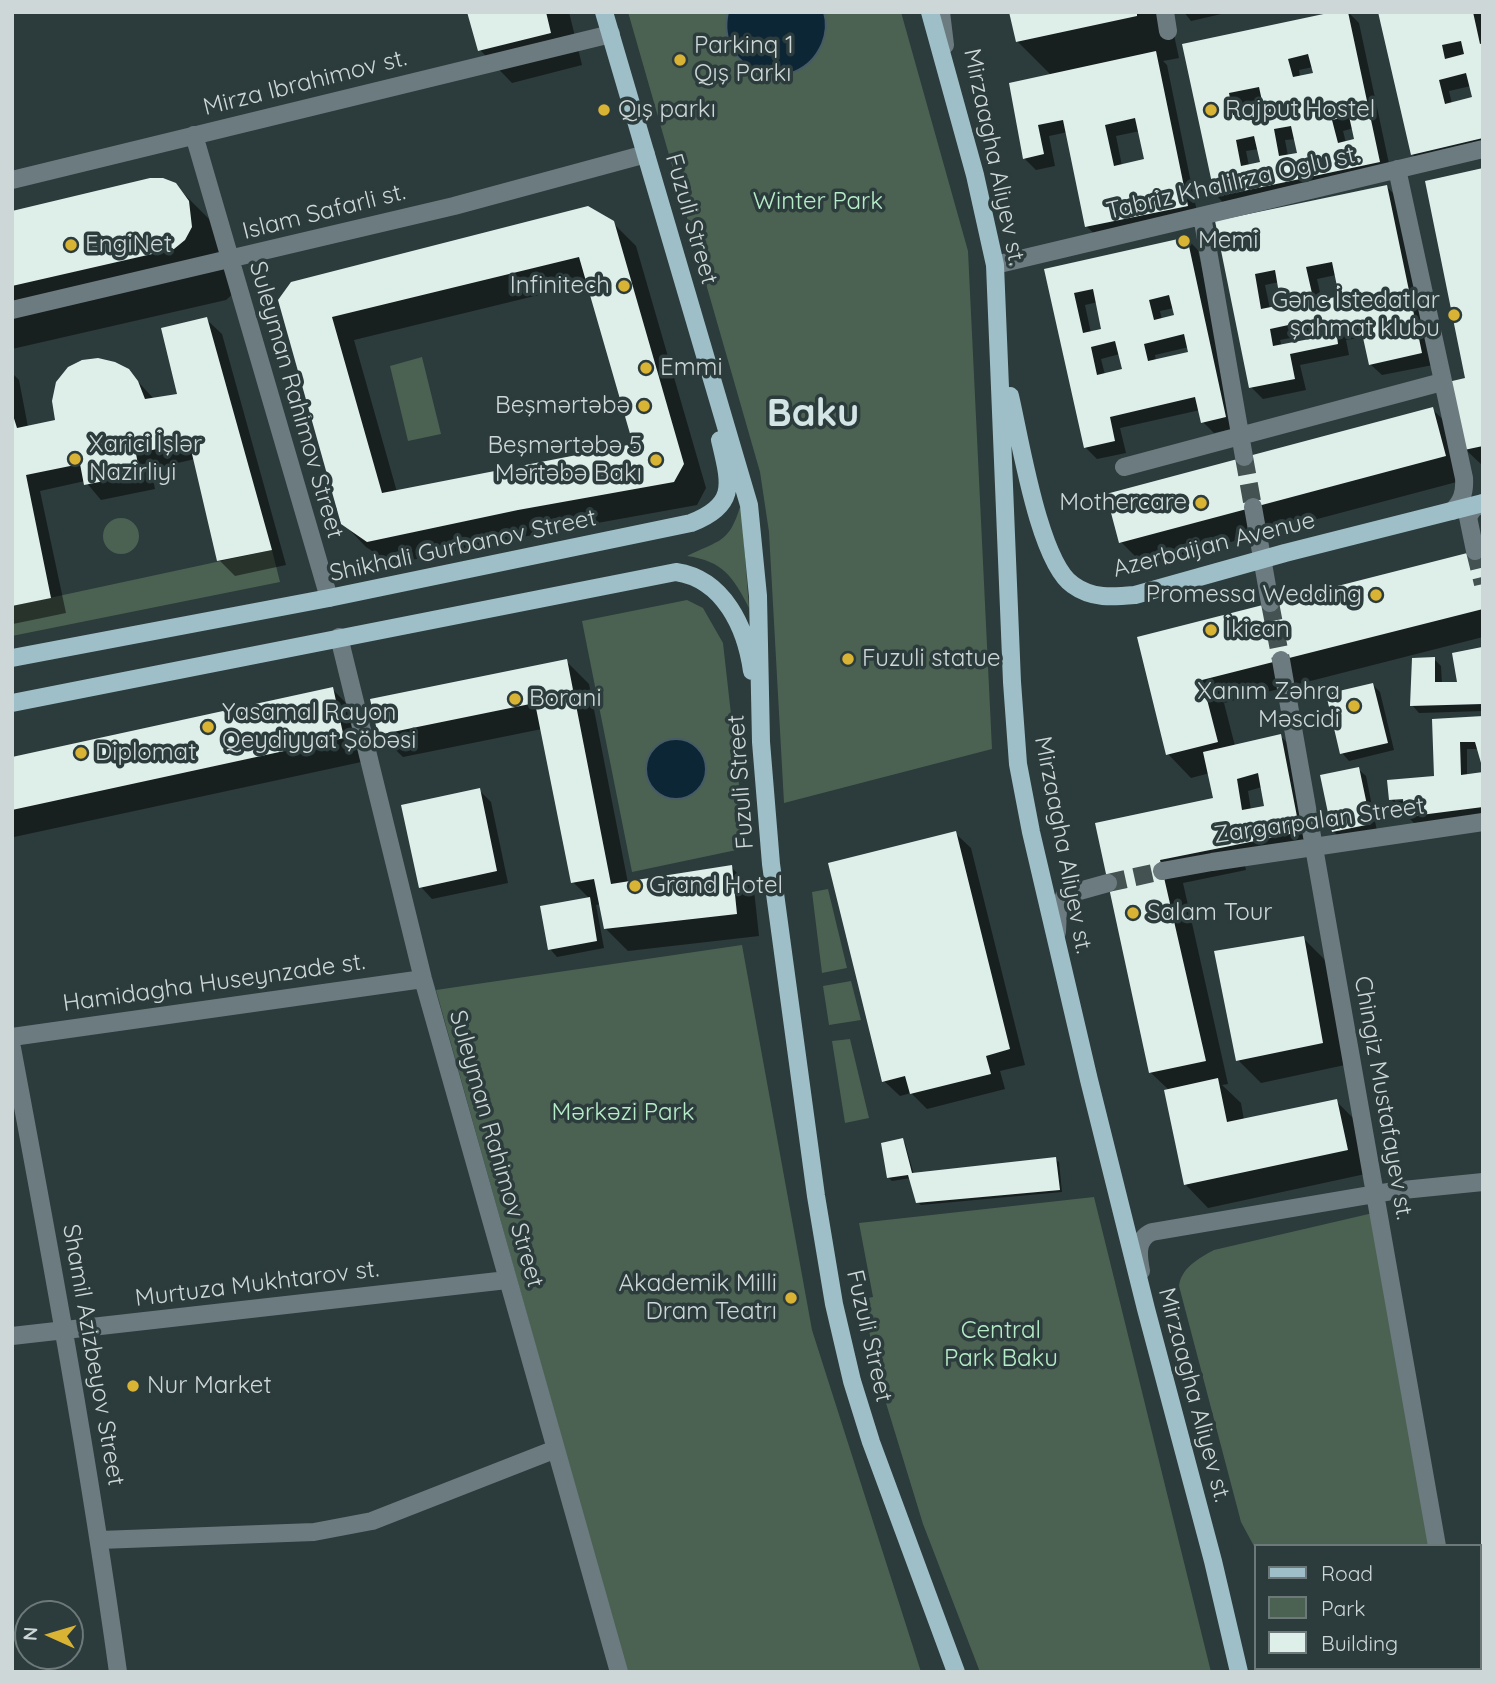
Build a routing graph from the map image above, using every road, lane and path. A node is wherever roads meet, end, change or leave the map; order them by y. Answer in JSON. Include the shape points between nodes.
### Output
{"nodes":[{"id":1,"x":604,"y":12,"type":"edge"},
{"id":2,"x":930,"y":12,"type":"edge"},
{"id":3,"x":941,"y":12,"type":"edge"},
{"id":4,"x":1165,"y":12,"type":"edge"},
{"id":5,"x":1168,"y":31,"type":"dead end"},
{"id":6,"x":611,"y":34,"type":"junction"},
{"id":7,"x":949,"y":79,"type":"junction"},
{"id":8,"x":194,"y":135,"type":"junction"},
{"id":9,"x":1483,"y":149,"type":"edge"},
{"id":10,"x":646,"y":154,"type":"junction"},
{"id":11,"x":1397,"y":169,"type":"junction"},
{"id":12,"x":12,"y":180,"type":"edge"},
{"id":13,"x":1202,"y":216,"type":"junction"},
{"id":14,"x":230,"y":260,"type":"junction"},
{"id":15,"x":995,"y":265,"type":"junction"},
{"id":16,"x":12,"y":310,"type":"edge"},
{"id":17,"x":692,"y":310,"type":"junction"},
{"id":18,"x":1000,"y":355,"type":"junction"},
{"id":19,"x":1442,"y":382,"type":"junction"},
{"id":20,"x":1241,"y":436,"type":"junction"},
{"id":21,"x":1244,"y":457,"type":"tunnel mouth"},
{"id":22,"x":1124,"y":467,"type":"dead end"},
{"id":23,"x":1483,"y":503,"type":"edge"},
{"id":24,"x":1253,"y":508,"type":"tunnel mouth"},
{"id":25,"x":1452,"y":511,"type":"junction"},
{"id":26,"x":1475,"y":551,"type":"tunnel mouth"},
{"id":27,"x":1263,"y":559,"type":"junction"},
{"id":28,"x":329,"y":598,"type":"junction"},
{"id":29,"x":1270,"y":603,"type":"tunnel mouth"},
{"id":30,"x":339,"y":637,"type":"junction"},
{"id":31,"x":12,"y":659,"type":"edge"},
{"id":32,"x":1281,"y":660,"type":"tunnel mouth"},
{"id":33,"x":12,"y":702,"type":"edge"},
{"id":34,"x":761,"y":742,"type":"junction"},
{"id":35,"x":1483,"y":822,"type":"edge"},
{"id":36,"x":1314,"y":847,"type":"junction"},
{"id":37,"x":1162,"y":871,"type":"tunnel mouth"},
{"id":38,"x":1108,"y":883,"type":"tunnel mouth"},
{"id":39,"x":1059,"y":953,"type":"junction"},
{"id":40,"x":422,"y":979,"type":"junction"},
{"id":41,"x":12,"y":1037,"type":"edge"},
{"id":42,"x":12,"y":1048,"type":"edge"},
{"id":43,"x":1483,"y":1182,"type":"edge"},
{"id":44,"x":1376,"y":1194,"type":"junction"},
{"id":45,"x":507,"y":1280,"type":"junction"},
{"id":46,"x":1146,"y":1309,"type":"junction"},
{"id":47,"x":65,"y":1331,"type":"junction"},
{"id":48,"x":12,"y":1336,"type":"edge"},
{"id":49,"x":556,"y":1449,"type":"junction"},
{"id":50,"x":100,"y":1540,"type":"junction"},
{"id":51,"x":1437,"y":1544,"type":"edge"},
{"id":52,"x":118,"y":1672,"type":"edge"},
{"id":53,"x":619,"y":1672,"type":"edge"},
{"id":54,"x":956,"y":1672,"type":"edge"},
{"id":55,"x":1239,"y":1672,"type":"edge"}],
"edges":[{"from":1,"to":6,"type":"main road","name":"Fuzuli Street"},
{"from":2,"to":7,"type":"main road"},
{"from":3,"to":7,"type":"street","name":"Mirzaagha Aliyev st."},
{"from":4,"to":5,"type":"street"},
{"from":6,"to":8,"type":"street","name":"Mirza Ibrahimov st."},
{"from":6,"to":10,"type":"main road","name":"Fuzuli Street"},
{"from":7,"to":15,"type":"main road","name":"Mirzaagha Aliyev st."},
{"from":8,"to":12,"type":"street","name":"Mirza Ibrahimov st."},
{"from":8,"to":14,"type":"street","name":"Suleyman Rahimov Street"},
{"from":9,"to":11,"type":"street","name":"Tabriz Khalilrza Oglu st."},
{"from":10,"to":14,"type":"street","name":"Islam Safarli st."},
{"from":10,"to":17,"type":"main road","name":"Fuzuli Street"},
{"from":11,"to":13,"type":"street","name":"Tabriz Khalilrza Oglu st."},
{"from":11,"to":19,"type":"street"},
{"from":13,"to":15,"type":"street","name":"Tabriz Khalilrza Oglu st."},
{"from":13,"to":20,"type":"street"},
{"from":14,"to":16,"type":"street","name":"Islam Safarli st."},
{"from":14,"to":28,"type":"street","name":"Suleyman Rahimov Street"},
{"from":15,"to":18,"type":"main road","name":"Mirzaagha Aliyev st."},
{"from":17,"to":28,"type":"main road","name":"Shikhali Gurbanov Street","via":[[727,475],[723,503],[713,513],[671,529]]},
{"from":17,"to":34,"type":"main road","name":"Fuzuli Street","via":[[749,505],[758,596]]},
{"from":18,"to":27,"type":"main road","name":"Azerbaijan Avenue","via":[[1045,542],[1059,572],[1071,584],[1090,595],[1135,594]]},
{"from":18,"to":39,"type":"main road","name":"Mirzaagha Aliyev st.","via":[[1018,764]]},
{"from":19,"to":20,"type":"street"},
{"from":19,"to":25,"type":"street","via":[[1465,486]]},
{"from":20,"to":21,"type":"street"},
{"from":20,"to":22,"type":"street"},
{"from":23,"to":25,"type":"main road","name":"Azerbaijan Avenue"},
{"from":23,"to":26,"type":"street","via":[[1468,517]]},
{"from":24,"to":27,"type":"street"},
{"from":25,"to":27,"type":"main road","name":"Azerbaijan Avenue"},
{"from":27,"to":29,"type":"street"},
{"from":28,"to":31,"type":"main road","name":"Shikhali Gurbanov Street"},
{"from":30,"to":33,"type":"main road"},
{"from":30,"to":34,"type":"main road","via":[[664,573],[686,573],[719,594],[741,626]]},
{"from":30,"to":40,"type":"street","name":"Suleyman Rahimov Street"},
{"from":32,"to":36,"type":"street","name":"Chingiz Mustafayev st."},
{"from":34,"to":54,"type":"main road","name":"Fuzuli Street","via":[[785,984],[834,1304],[871,1442]]},
{"from":35,"to":36,"type":"street","name":"Zargarpalan Street"},
{"from":36,"to":37,"type":"street","name":"Zargarpalan Street"},
{"from":36,"to":44,"type":"street","name":"Chingiz Mustafayev st."},
{"from":38,"to":39,"type":"street","via":[[1069,892],[1062,898],[1057,920]]},
{"from":39,"to":46,"type":"main road","name":"Mirzaagha Aliyev st."},
{"from":40,"to":41,"type":"street","name":"Hamidagha Huseynzade st."},
{"from":40,"to":45,"type":"street","name":"Suleyman Rahimov Street"},
{"from":42,"to":47,"type":"street","name":"Shamil Azizbeyov Street"},
{"from":43,"to":44,"type":"street"},
{"from":44,"to":46,"type":"street","via":[[1145,1235],[1139,1250]]},
{"from":44,"to":51,"type":"street","name":"Chingiz Mustafayev st."},
{"from":45,"to":47,"type":"street","name":"Murtuza Mukhtarov st."},
{"from":45,"to":49,"type":"street","name":"Suleyman Rahimov Street"},
{"from":46,"to":55,"type":"main road","name":"Mirzaagha Aliyev st."},
{"from":47,"to":48,"type":"street","name":"Murtuza Mukhtarov st."},
{"from":47,"to":50,"type":"street","name":"Shamil Azizbeyov Street"},
{"from":49,"to":50,"type":"street","via":[[372,1521],[314,1532]]},
{"from":49,"to":53,"type":"street","name":"Suleyman Rahimov Street"},
{"from":50,"to":52,"type":"street","name":"Shamil Azizbeyov Street"}]}
